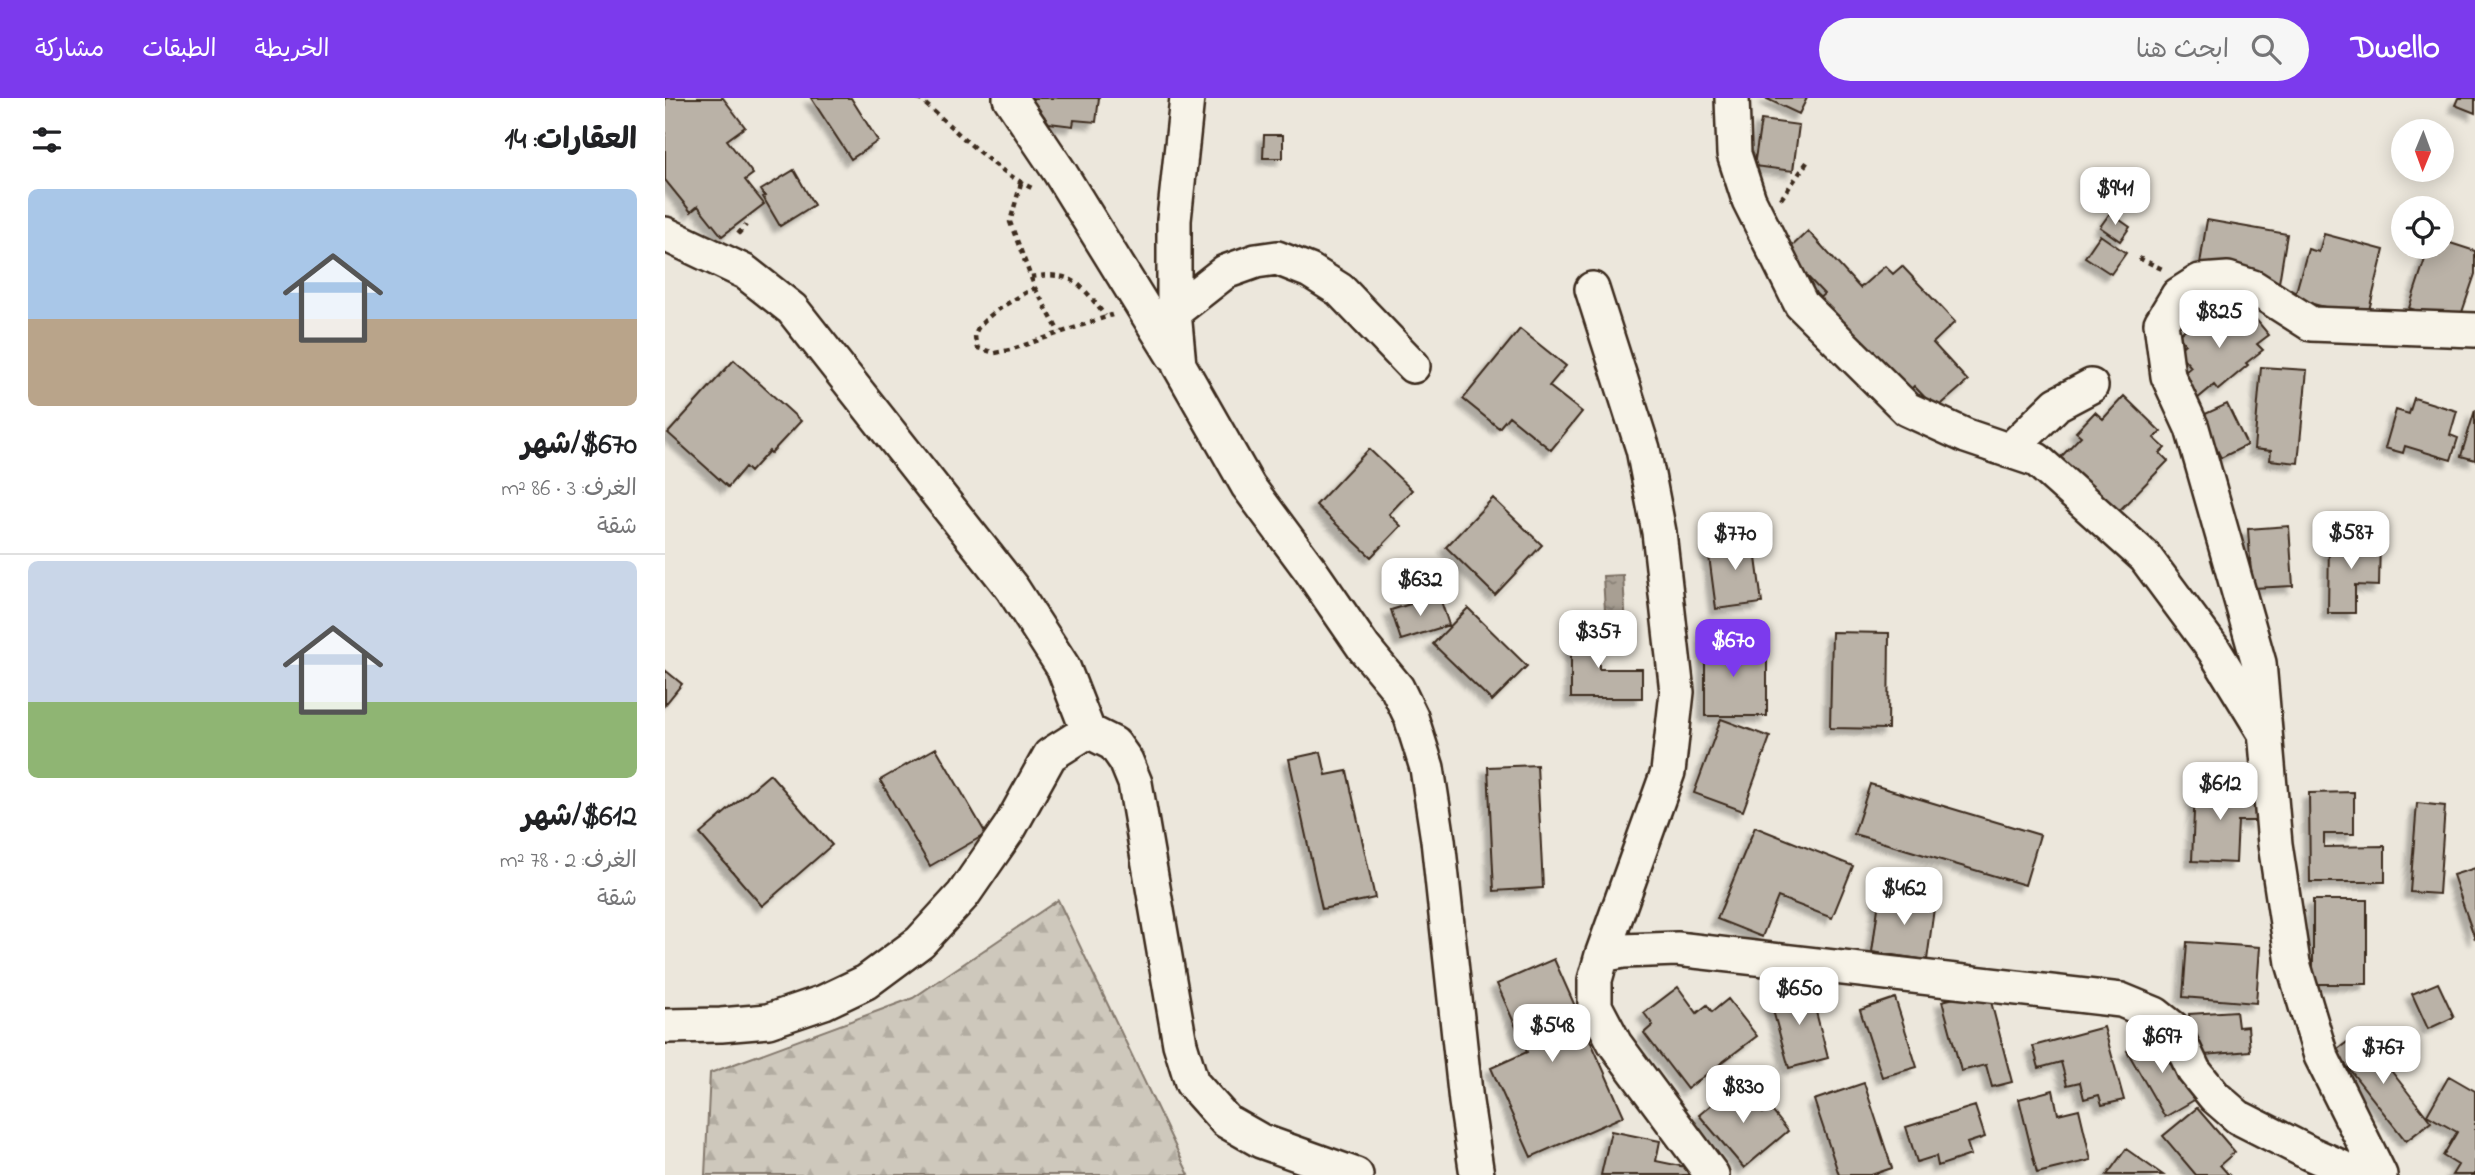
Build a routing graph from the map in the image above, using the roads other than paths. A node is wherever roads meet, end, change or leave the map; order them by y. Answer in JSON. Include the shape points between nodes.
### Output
{"nodes":[{"id":1,"x":1010,"y":98,"type":"edge"},
{"id":2,"x":1187,"y":98,"type":"edge"},
{"id":3,"x":1732,"y":98,"type":"edge"},
{"id":4,"x":665,"y":234,"type":"edge"},
{"id":5,"x":1592,"y":289,"type":"dead end"},
{"id":6,"x":1159,"y":310,"type":"junction"},
{"id":7,"x":2475,"y":330,"type":"edge"},
{"id":8,"x":1413,"y":366,"type":"dead end"},
{"id":9,"x":2091,"y":386,"type":"dead end"},
{"id":10,"x":2009,"y":452,"type":"junction"},
{"id":11,"x":1088,"y":731,"type":"junction"},
{"id":12,"x":2266,"y":735,"type":"junction"},
{"id":13,"x":1602,"y":955,"type":"junction"},
{"id":14,"x":665,"y":1026,"type":"edge"},
{"id":15,"x":1356,"y":1175,"type":"edge"},
{"id":16,"x":1476,"y":1175,"type":"edge"},
{"id":17,"x":1712,"y":1175,"type":"edge"},
{"id":18,"x":2359,"y":1175,"type":"edge"},
{"id":19,"x":2380,"y":1175,"type":"edge"}],
"edges":[{"from":1,"to":6,"type":"street"},
{"from":2,"to":6,"type":"street"},
{"from":3,"to":10,"type":"street","via":[[1734,154],[1749,200],[1801,304],[1907,409]]},
{"from":4,"to":11,"type":"street","via":[[744,272],[792,309],[1012,588],[1063,667]]},
{"from":5,"to":13,"type":"street","via":[[1643,450],[1659,532],[1677,692],[1668,772]]},
{"from":6,"to":8,"type":"street","via":[[1225,272],[1277,258],[1340,290]]},
{"from":6,"to":16,"type":"street","via":[[1179,365],[1248,486],[1397,688],[1411,718],[1427,768],[1438,840]]},
{"from":7,"to":12,"type":"street","via":[[2311,324],[2253,286],[2228,279],[2200,281],[2178,295],[2161,323],[2168,376],[2192,428],[2259,663]]},
{"from":9,"to":10,"type":"street","via":[[2057,404]]},
{"from":10,"to":12,"type":"street","via":[[2037,460],[2145,557],[2214,650]]},
{"from":11,"to":14,"type":"street","via":[[1049,755],[1010,827],[963,895],[920,942],[866,982],[768,1021]]},
{"from":11,"to":15,"type":"street","via":[[1114,744],[1135,783],[1177,1030],[1192,1083],[1226,1121],[1261,1140]]},
{"from":12,"to":19,"type":"street","via":[[2275,844],[2293,963],[2321,1056]]},
{"from":13,"to":17,"type":"street","via":[[1595,980],[1595,1006],[1615,1044]]},
{"from":13,"to":18,"type":"street","via":[[1677,949],[2122,1000],[2155,1014],[2174,1029],[2194,1072],[2238,1117]]}]}
